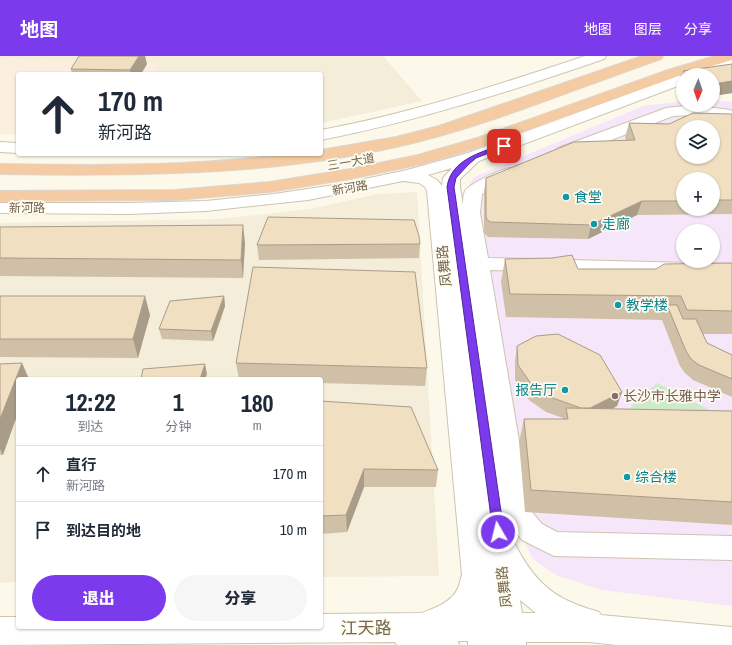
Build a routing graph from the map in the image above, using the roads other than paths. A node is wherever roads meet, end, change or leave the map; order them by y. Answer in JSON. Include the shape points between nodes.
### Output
{"nodes":[{"id":1,"x":599,"y":56,"type":"edge"},
{"id":2,"x":625,"y":56,"type":"edge"},
{"id":3,"x":656,"y":56,"type":"edge"},
{"id":4,"x":686,"y":56,"type":"edge"},
{"id":5,"x":730,"y":56,"type":"edge"},
{"id":6,"x":732,"y":63,"type":"edge"},
{"id":7,"x":717,"y":68,"type":"edge"},
{"id":8,"x":676,"y":82,"type":"edge"},
{"id":9,"x":732,"y":118,"type":"edge"},
{"id":10,"x":323,"y":135,"type":"edge"},
{"id":11,"x":0,"y":147,"type":"edge"},
{"id":12,"x":16,"y":148,"type":"edge"},
{"id":13,"x":234,"y":156,"type":"edge"},
{"id":14,"x":323,"y":156,"type":"edge"},
{"id":15,"x":0,"y":157,"type":"edge"},
{"id":16,"x":474,"y":157,"type":"junction"},
{"id":17,"x":553,"y":157,"type":"edge"},
{"id":18,"x":168,"y":160,"type":"junction"},
{"id":19,"x":523,"y":168,"type":"edge"},
{"id":20,"x":0,"y":169,"type":"edge"},
{"id":21,"x":399,"y":171,"type":"junction"},
{"id":22,"x":240,"y":172,"type":"junction"},
{"id":23,"x":0,"y":183,"type":"edge"},
{"id":24,"x":0,"y":196,"type":"edge"},
{"id":25,"x":170,"y":196,"type":"junction"},
{"id":26,"x":0,"y":208,"type":"edge"},
{"id":27,"x":479,"y":264,"type":"junction"},
{"id":28,"x":732,"y":270,"type":"edge"},
{"id":29,"x":498,"y":532,"type":"junction"},
{"id":30,"x":732,"y":548,"type":"edge"},
{"id":31,"x":476,"y":572,"type":"junction"},
{"id":32,"x":421,"y":627,"type":"junction"},
{"id":33,"x":323,"y":628,"type":"edge"},
{"id":34,"x":210,"y":629,"type":"edge"},
{"id":35,"x":0,"y":631,"type":"edge"},
{"id":36,"x":629,"y":631,"type":"junction"},
{"id":37,"x":496,"y":636,"type":"edge"},
{"id":38,"x":732,"y":642,"type":"edge"},
{"id":39,"x":0,"y":643,"type":"edge"},
{"id":40,"x":444,"y":645,"type":"edge"}],
"edges":[{"from":1,"to":10,"type":"street","via":[[446,107],[395,121]]},
{"from":2,"to":14,"type":"highway","via":[[484,105],[376,135]]},
{"from":3,"to":14,"type":"highway","name":"三一大道","via":[[437,131]]},
{"from":4,"to":14,"type":"highway","name":"三一大道","via":[[466,134],[370,159]]},
{"from":5,"to":21,"type":"highway","via":[[673,73],[483,141],[422,159]]},
{"from":6,"to":7,"type":"street"},
{"from":8,"to":16,"type":"street","name":"新河路"},
{"from":9,"to":17,"type":"street","via":[[725,113],[692,110],[671,112]]},
{"from":11,"to":12,"type":"street"},
{"from":13,"to":18,"type":"highway"},
{"from":14,"to":21,"type":"highway"},
{"from":14,"to":22,"type":"highway","name":"三一大道"},
{"from":15,"to":18,"type":"highway"},
{"from":16,"to":21,"type":"street","name":"新河路"},
{"from":16,"to":29,"type":"street","name":"凤舞路","via":[[452,178],[451,187]]},
{"from":18,"to":22,"type":"highway"},
{"from":19,"to":27,"type":"street","via":[[473,192],[470,213]]},
{"from":20,"to":22,"type":"highway","name":"三一大道"},
{"from":21,"to":25,"type":"highway","via":[[350,174],[270,187]]},
{"from":21,"to":26,"type":"street","name":"新河路","via":[[319,193],[207,206]]},
{"from":21,"to":31,"type":"street","name":"凤舞路","via":[[425,179],[434,184],[436,191]]},
{"from":22,"to":23,"type":"highway","name":"三一大道","via":[[171,183]]},
{"from":22,"to":25,"type":"highway"},
{"from":24,"to":25,"type":"highway"},
{"from":27,"to":28,"type":"street"},
{"from":27,"to":30,"type":"street","via":[[518,515],[532,532],[554,544]]},
{"from":29,"to":36,"type":"street","via":[[511,567],[523,585],[539,600],[558,612],[581,620]]},
{"from":29,"to":37,"type":"street","name":"凤舞路"},
{"from":31,"to":32,"type":"street","via":[[467,601],[441,621]]},
{"from":31,"to":37,"type":"street","name":"凤舞路"},
{"from":32,"to":33,"type":"street","name":"江天路"},
{"from":32,"to":37,"type":"street","name":"江天路"},
{"from":34,"to":35,"type":"street","name":"江天路"},
{"from":36,"to":37,"type":"street","name":"江天路","via":[[589,628]]},
{"from":36,"to":38,"type":"street","name":"江天路"},
{"from":39,"to":40,"type":"street","name":"江天路","via":[[421,639]]}]}
